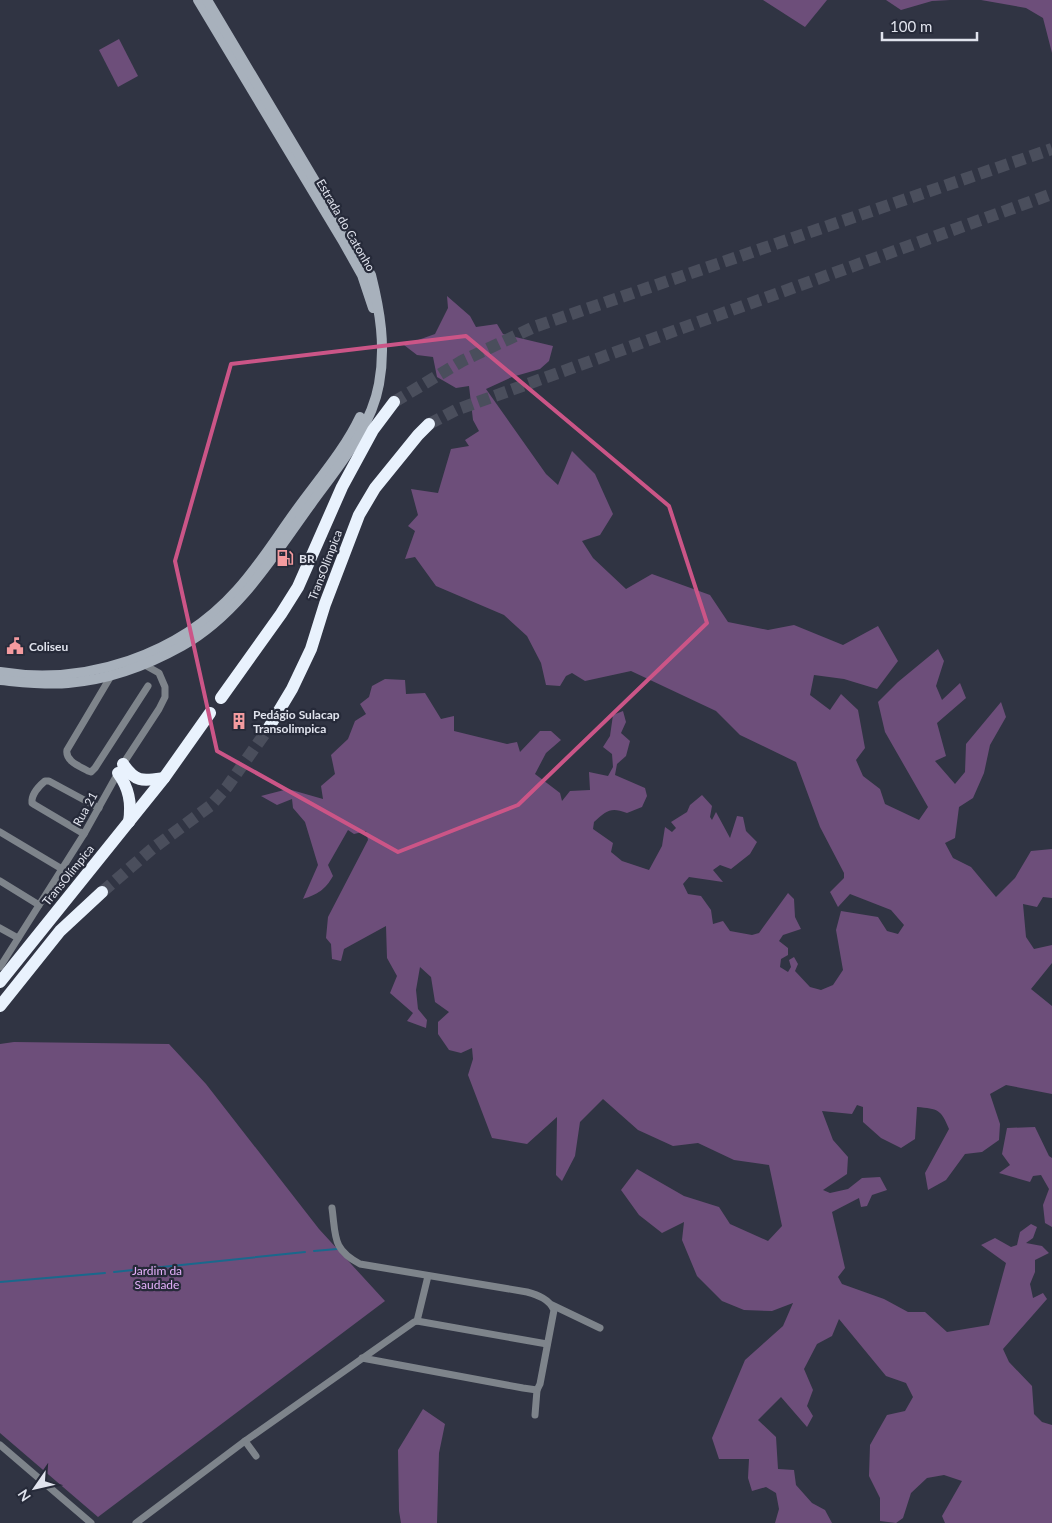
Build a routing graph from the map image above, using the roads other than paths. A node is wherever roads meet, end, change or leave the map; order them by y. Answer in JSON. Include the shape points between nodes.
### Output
{"nodes":[{"id":1,"x":198,"y":0,"type":"edge"},
{"id":2,"x":207,"y":0,"type":"edge"},
{"id":3,"x":394,"y":402,"type":"tunnel mouth"},
{"id":4,"x":429,"y":424,"type":"tunnel mouth"},
{"id":5,"x":214,"y":618,"type":"junction"},
{"id":6,"x":143,"y":664,"type":"junction"},
{"id":7,"x":0,"y":672,"type":"edge"},
{"id":8,"x":111,"y":676,"type":"junction"},
{"id":9,"x":0,"y":680,"type":"edge"},
{"id":10,"x":148,"y":686,"type":"dead end"},
{"id":11,"x":220,"y":698,"type":"dead end"},
{"id":12,"x":210,"y":713,"type":"dead end"},
{"id":13,"x":268,"y":729,"type":"tunnel mouth"},
{"id":14,"x":121,"y":768,"type":"junction"},
{"id":15,"x":164,"y":778,"type":"junction"},
{"id":16,"x":98,"y":808,"type":"junction"},
{"id":17,"x":129,"y":822,"type":"junction"},
{"id":18,"x":0,"y":832,"type":"edge"},
{"id":19,"x":84,"y":834,"type":"junction"},
{"id":20,"x":62,"y":869,"type":"junction"},
{"id":21,"x":0,"y":881,"type":"edge"},
{"id":22,"x":102,"y":892,"type":"tunnel mouth"},
{"id":23,"x":39,"y":905,"type":"junction"},
{"id":24,"x":0,"y":928,"type":"edge"},
{"id":25,"x":18,"y":938,"type":"junction"},
{"id":26,"x":0,"y":967,"type":"edge"},
{"id":27,"x":0,"y":982,"type":"edge"},
{"id":28,"x":0,"y":1006,"type":"edge"},
{"id":29,"x":332,"y":1208,"type":"dead end"},
{"id":30,"x":428,"y":1276,"type":"junction"},
{"id":31,"x":552,"y":1305,"type":"junction"},
{"id":32,"x":417,"y":1322,"type":"junction"},
{"id":33,"x":600,"y":1328,"type":"dead end"},
{"id":34,"x":547,"y":1344,"type":"junction"},
{"id":35,"x":362,"y":1358,"type":"junction"},
{"id":36,"x":537,"y":1390,"type":"junction"},
{"id":37,"x":535,"y":1414,"type":"dead end"},
{"id":38,"x":245,"y":1441,"type":"junction"},
{"id":39,"x":0,"y":1445,"type":"edge"},
{"id":40,"x":256,"y":1456,"type":"dead end"},
{"id":41,"x":91,"y":1523,"type":"edge"},
{"id":42,"x":136,"y":1523,"type":"edge"}],
"edges":[{"from":1,"to":5,"type":"main road","name":"Estrada do Catonho","via":[[358,267],[372,305],[376,332],[373,384],[356,425],[254,569]]},
{"from":2,"to":5,"type":"main road","name":"Estrada do Catonho","via":[[371,275],[382,332],[379,385],[362,430],[265,568],[244,593]]},
{"from":3,"to":11,"type":"highway","name":"TransOlímpica","via":[[373,430],[342,487],[298,587]]},
{"from":4,"to":13,"type":"highway","name":"TransOlímpica","via":[[376,488],[360,515],[337,570],[311,649]]},
{"from":5,"to":6,"type":"main road","via":[[184,645]]},
{"from":5,"to":7,"type":"main road","via":[[142,656],[95,671],[44,676]]},
{"from":6,"to":8,"type":"main road"},
{"from":6,"to":14,"type":"street","name":"Rua 21","via":[[159,673],[165,697]]},
{"from":8,"to":9,"type":"main road","via":[[68,683]]},
{"from":8,"to":10,"type":"street","via":[[66,750],[67,758],[91,772]]},
{"from":12,"to":15,"type":"highway","name":"TransOlímpica"},
{"from":14,"to":15,"type":"highway","via":[[138,780]]},
{"from":14,"to":16,"type":"street","name":"Rua 21"},
{"from":14,"to":17,"type":"highway","via":[[131,800]]},
{"from":15,"to":17,"type":"highway","name":"TransOlímpica"},
{"from":16,"to":19,"type":"street","name":"Rua 21"},
{"from":16,"to":19,"type":"street","via":[[49,781],[41,784],[32,798],[35,806]]},
{"from":17,"to":27,"type":"highway","name":"TransOlímpica"},
{"from":18,"to":20,"type":"street"},
{"from":19,"to":20,"type":"street","name":"Rua 21"},
{"from":20,"to":23,"type":"street","name":"Rua 21"},
{"from":21,"to":23,"type":"street"},
{"from":22,"to":28,"type":"highway","via":[[60,931]]},
{"from":23,"to":25,"type":"street","name":"Rua 21"},
{"from":24,"to":25,"type":"street"},
{"from":25,"to":26,"type":"street","name":"Rua 21"},
{"from":29,"to":30,"type":"street","via":[[340,1251],[348,1258],[360,1264]]},
{"from":30,"to":31,"type":"street","via":[[527,1292]]},
{"from":30,"to":32,"type":"street"},
{"from":31,"to":33,"type":"street"},
{"from":31,"to":34,"type":"street","via":[[554,1315]]},
{"from":32,"to":34,"type":"street"},
{"from":32,"to":35,"type":"street"},
{"from":34,"to":36,"type":"street"},
{"from":35,"to":36,"type":"street"},
{"from":35,"to":38,"type":"street"},
{"from":36,"to":37,"type":"street"},
{"from":38,"to":40,"type":"street"},
{"from":38,"to":42,"type":"street"},
{"from":39,"to":41,"type":"street"}]}
